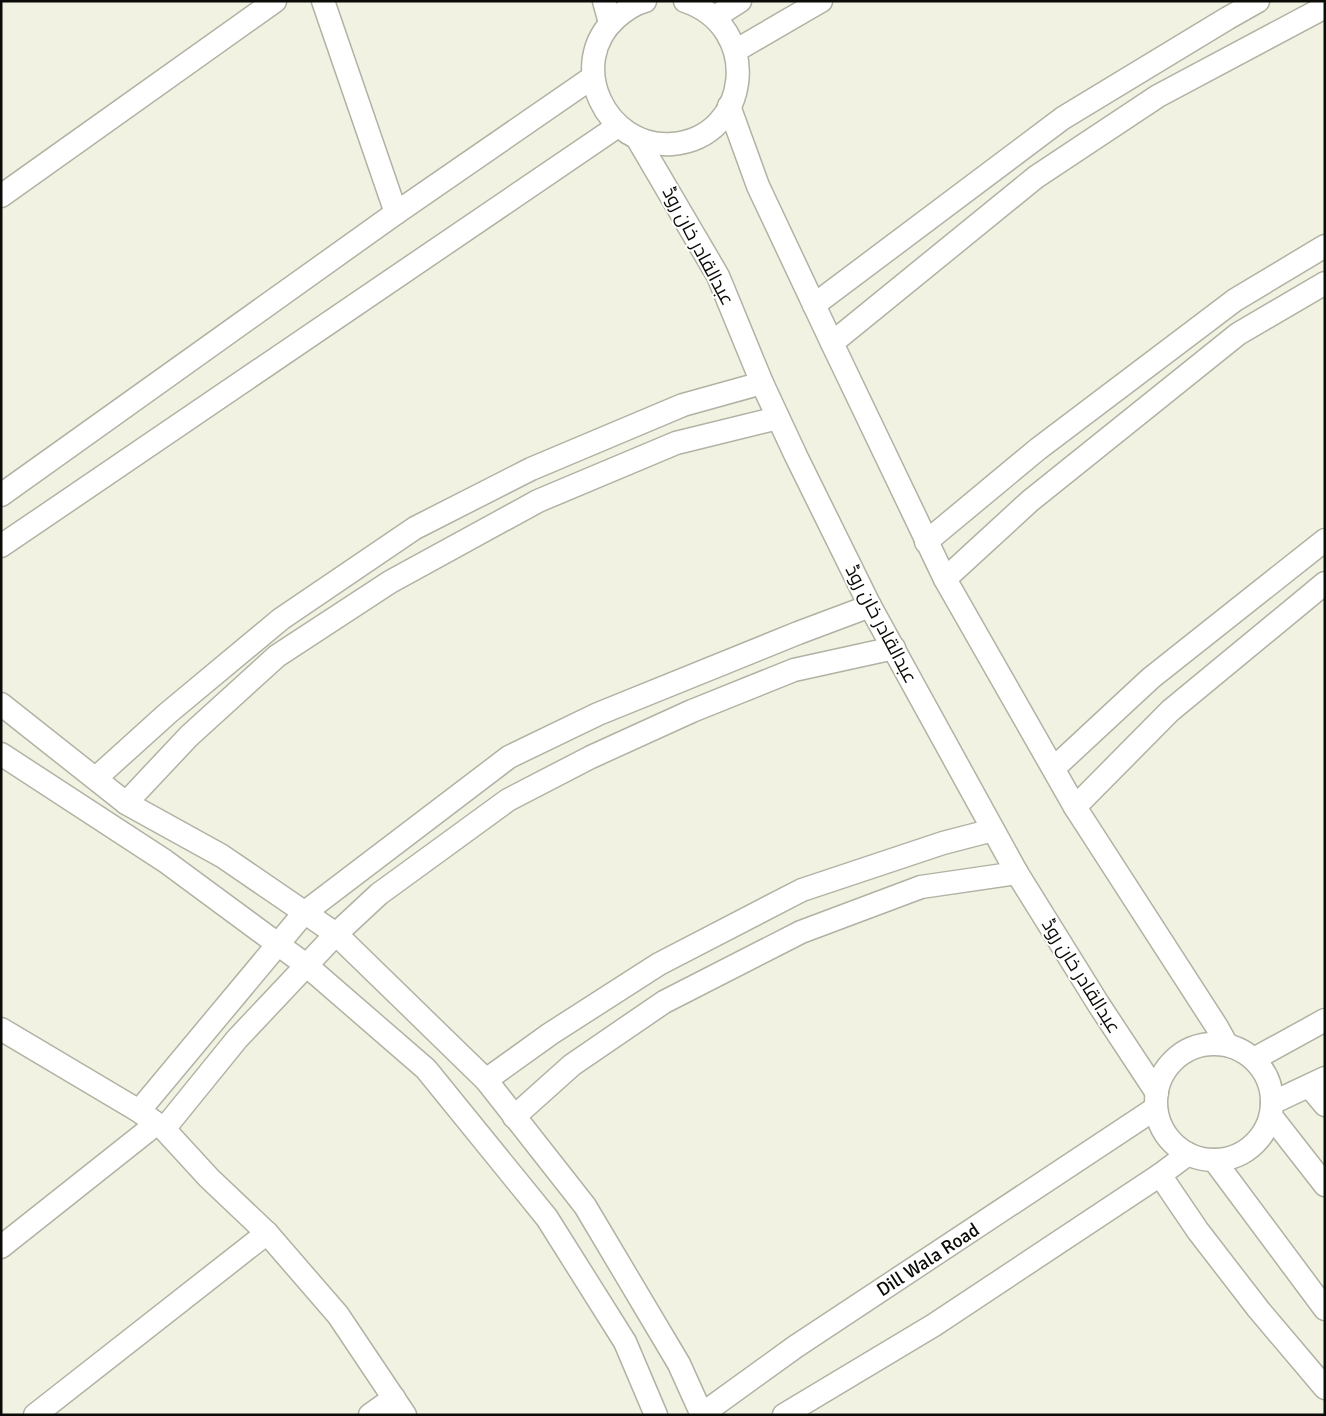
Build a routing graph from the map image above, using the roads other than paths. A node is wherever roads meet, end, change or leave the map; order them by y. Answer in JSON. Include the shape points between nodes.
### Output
{"nodes":[{"id":1,"x":275,"y":1,"type":"edge"},
{"id":2,"x":323,"y":1,"type":"edge"},
{"id":3,"x":604,"y":1,"type":"edge"},
{"id":4,"x":645,"y":1,"type":"edge"},
{"id":5,"x":685,"y":1,"type":"edge"},
{"id":6,"x":740,"y":1,"type":"edge"},
{"id":7,"x":821,"y":1,"type":"edge"},
{"id":8,"x":1258,"y":1,"type":"edge"},
{"id":9,"x":1325,"y":6,"type":"edge"},
{"id":10,"x":715,"y":17,"type":"junction"},
{"id":11,"x":610,"y":24,"type":"junction"},
{"id":12,"x":736,"y":51,"type":"junction"},
{"id":13,"x":593,"y":77,"type":"junction"},
{"id":14,"x":729,"y":106,"type":"junction"},
{"id":15,"x":618,"y":126,"type":"junction"},
{"id":16,"x":637,"y":138,"type":"junction"},
{"id":17,"x":1,"y":196,"type":"edge"},
{"id":18,"x":396,"y":213,"type":"junction"},
{"id":19,"x":1325,"y":246,"type":"edge"},
{"id":20,"x":1325,"y":283,"type":"edge"},
{"id":21,"x":814,"y":305,"type":"junction"},
{"id":22,"x":832,"y":343,"type":"junction"},
{"id":23,"x":762,"y":383,"type":"junction"},
{"id":24,"x":778,"y":418,"type":"junction"},
{"id":25,"x":1,"y":495,"type":"edge"},
{"id":26,"x":1325,"y":540,"type":"edge"},
{"id":27,"x":926,"y":542,"type":"junction"},
{"id":28,"x":1,"y":546,"type":"edge"},
{"id":29,"x":945,"y":579,"type":"junction"},
{"id":30,"x":1325,"y":582,"type":"edge"},
{"id":31,"x":870,"y":606,"type":"junction"},
{"id":32,"x":894,"y":648,"type":"junction"},
{"id":33,"x":1,"y":704,"type":"edge"},
{"id":34,"x":1,"y":754,"type":"edge"},
{"id":35,"x":1054,"y":768,"type":"junction"},
{"id":36,"x":96,"y":778,"type":"junction"},
{"id":37,"x":126,"y":803,"type":"junction"},
{"id":38,"x":1075,"y":807,"type":"junction"},
{"id":39,"x":992,"y":830,"type":"junction"},
{"id":40,"x":1017,"y":873,"type":"junction"},
{"id":41,"x":304,"y":913,"type":"junction"},
{"id":42,"x":336,"y":934,"type":"junction"},
{"id":43,"x":277,"y":944,"type":"junction"},
{"id":44,"x":306,"y":965,"type":"junction"},
{"id":45,"x":1325,"y":1020,"type":"edge"},
{"id":46,"x":3,"y":1034,"type":"edge"},
{"id":47,"x":1227,"y":1045,"type":"junction"},
{"id":48,"x":1254,"y":1059,"type":"junction"},
{"id":49,"x":486,"y":1080,"type":"junction"},
{"id":50,"x":1317,"y":1082,"type":"edge"},
{"id":51,"x":1157,"y":1100,"type":"junction"},
{"id":52,"x":1325,"y":1106,"type":"edge"},
{"id":53,"x":1272,"y":1110,"type":"junction"},
{"id":54,"x":514,"y":1117,"type":"junction"},
{"id":55,"x":153,"y":1121,"type":"junction"},
{"id":56,"x":1188,"y":1154,"type":"junction"},
{"id":57,"x":1214,"y":1160,"type":"junction"},
{"id":58,"x":1160,"y":1175,"type":"junction"},
{"id":59,"x":1325,"y":1185,"type":"edge"},
{"id":60,"x":268,"y":1233,"type":"junction"},
{"id":61,"x":1,"y":1246,"type":"edge"},
{"id":62,"x":1325,"y":1310,"type":"edge"},
{"id":63,"x":1325,"y":1388,"type":"edge"},
{"id":64,"x":400,"y":1406,"type":"edge"},
{"id":65,"x":787,"y":1414,"type":"edge"},
{"id":66,"x":35,"y":1415,"type":"edge"},
{"id":67,"x":370,"y":1415,"type":"edge"},
{"id":68,"x":656,"y":1415,"type":"edge"},
{"id":69,"x":702,"y":1415,"type":"edge"}],
"edges":[{"from":1,"to":17,"type":"street"},
{"from":2,"to":18,"type":"street"},
{"from":3,"to":11,"type":"street"},
{"from":4,"to":11,"type":"street","via":[[624,11]]},
{"from":5,"to":10,"type":"street"},
{"from":6,"to":10,"type":"street"},
{"from":7,"to":12,"type":"street"},
{"from":8,"to":21,"type":"street","via":[[1062,118]]},
{"from":9,"to":22,"type":"street","via":[[1158,96],[1036,177]]},
{"from":10,"to":12,"type":"street"},
{"from":11,"to":13,"type":"street","via":[[594,58]]},
{"from":12,"to":14,"type":"street","via":[[736,89]]},
{"from":13,"to":15,"type":"street","via":[[597,95]]},
{"from":13,"to":18,"type":"street"},
{"from":14,"to":16,"type":"street","via":[[706,132],[690,140],[672,144]]},
{"from":14,"to":21,"type":"street","via":[[758,186]]},
{"from":15,"to":16,"type":"street"},
{"from":15,"to":28,"type":"street"},
{"from":16,"to":23,"type":"street","name":"عبدالقادر خان روڈ","via":[[718,276]]},
{"from":18,"to":25,"type":"street"},
{"from":19,"to":27,"type":"street","via":[[1227,306],[1038,449]]},
{"from":20,"to":29,"type":"street","via":[[1238,334],[1030,501]]},
{"from":21,"to":22,"type":"street"},
{"from":22,"to":27,"type":"street"},
{"from":23,"to":24,"type":"street","name":"عبدالقادر خان روڈ"},
{"from":23,"to":36,"type":"street","via":[[682,405],[532,469],[414,528],[280,619]]},
{"from":24,"to":31,"type":"street","name":"عبدالقادر خان روڈ"},
{"from":24,"to":37,"type":"street","via":[[676,443],[538,501],[390,582],[278,656],[189,736]]},
{"from":26,"to":35,"type":"street","via":[[1151,678]]},
{"from":27,"to":29,"type":"street"},
{"from":29,"to":35,"type":"street"},
{"from":30,"to":38,"type":"street","via":[[1170,711]]},
{"from":31,"to":32,"type":"street","name":"عبدالقادر خان روڈ"},
{"from":31,"to":41,"type":"street","via":[[598,714],[509,757]]},
{"from":32,"to":39,"type":"street","name":"عبدالقادر خان روڈ"},
{"from":32,"to":42,"type":"street","via":[[794,670],[591,757],[508,800],[379,894]]},
{"from":33,"to":36,"type":"street"},
{"from":34,"to":43,"type":"street","via":[[165,861]]},
{"from":35,"to":38,"type":"street"},
{"from":36,"to":37,"type":"street"},
{"from":37,"to":41,"type":"street","via":[[222,856]]},
{"from":38,"to":47,"type":"street"},
{"from":39,"to":40,"type":"street","name":"عبدالقادر خان روڈ"},
{"from":39,"to":49,"type":"street","via":[[802,890],[658,964]]},
{"from":40,"to":51,"type":"street","name":"عبدالقادر خان روڈ"},
{"from":40,"to":54,"type":"street","via":[[922,887],[801,932],[664,1002],[572,1065]]},
{"from":41,"to":42,"type":"street"},
{"from":41,"to":43,"type":"street"},
{"from":42,"to":44,"type":"street"},
{"from":42,"to":49,"type":"street"},
{"from":43,"to":44,"type":"street"},
{"from":43,"to":55,"type":"street"},
{"from":44,"to":55,"type":"street","via":[[237,1039]]},
{"from":44,"to":68,"type":"street","via":[[426,1069],[547,1218],[625,1342]]},
{"from":45,"to":48,"type":"street"},
{"from":46,"to":55,"type":"street"},
{"from":47,"to":48,"type":"street"},
{"from":47,"to":51,"type":"street","via":[[1196,1047],[1182,1054],[1161,1078]]},
{"from":48,"to":53,"type":"street","via":[[1270,1087]]},
{"from":49,"to":54,"type":"street"},
{"from":50,"to":52,"type":"street"},
{"from":50,"to":53,"type":"street"},
{"from":51,"to":56,"type":"street","via":[[1160,1123],[1166,1135]]},
{"from":51,"to":69,"type":"street","name":"Dill Wala Road","via":[[795,1347]]},
{"from":53,"to":57,"type":"street","via":[[1264,1133],[1254,1144],[1236,1156]]},
{"from":53,"to":59,"type":"street"},
{"from":54,"to":69,"type":"street","via":[[585,1206],[678,1364]]},
{"from":55,"to":60,"type":"street"},
{"from":55,"to":61,"type":"street"},
{"from":56,"to":57,"type":"street"},
{"from":56,"to":58,"type":"street"},
{"from":57,"to":62,"type":"street"},
{"from":58,"to":63,"type":"street","via":[[1253,1303]]},
{"from":58,"to":65,"type":"street","via":[[934,1325]]},
{"from":60,"to":64,"type":"street","via":[[338,1315]]},
{"from":60,"to":66,"type":"street"},
{"from":64,"to":67,"type":"street"}]}
